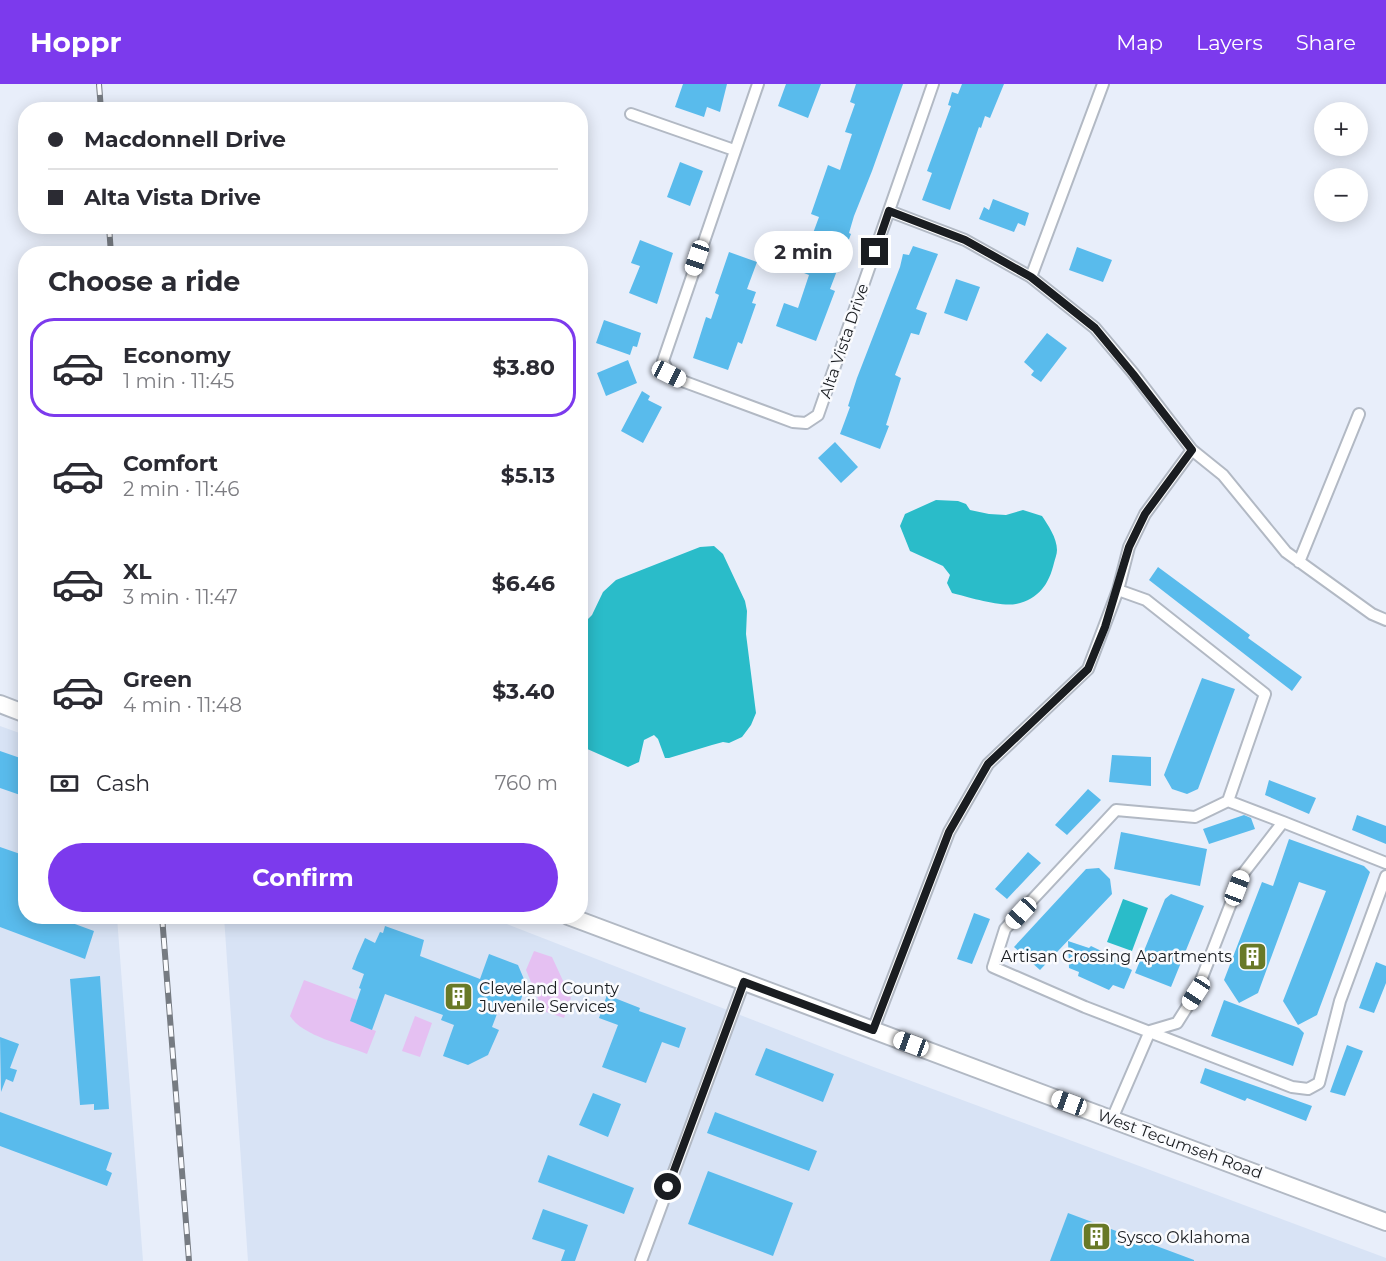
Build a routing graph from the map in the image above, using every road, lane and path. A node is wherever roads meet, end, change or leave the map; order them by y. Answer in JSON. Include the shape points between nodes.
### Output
{"nodes":[{"id":1,"x":758,"y":84,"type":"edge"},
{"id":2,"x":933,"y":84,"type":"edge"},
{"id":3,"x":1103,"y":84,"type":"edge"},
{"id":4,"x":631,"y":114,"type":"dead end"},
{"id":5,"x":734,"y":150,"type":"junction"},
{"id":6,"x":889,"y":211,"type":"junction"},
{"id":7,"x":1031,"y":277,"type":"junction"},
{"id":8,"x":1359,"y":414,"type":"dead end"},
{"id":9,"x":1192,"y":450,"type":"junction"},
{"id":10,"x":1299,"y":562,"type":"junction"},
{"id":11,"x":1118,"y":590,"type":"junction"},
{"id":12,"x":1386,"y":620,"type":"edge"},
{"id":13,"x":0,"y":704,"type":"edge"},
{"id":14,"x":18,"y":711,"type":"edge"},
{"id":15,"x":1228,"y":801,"type":"junction"},
{"id":16,"x":1283,"y":822,"type":"junction"},
{"id":17,"x":1386,"y":863,"type":"edge"},
{"id":18,"x":1386,"y":876,"type":"edge"},
{"id":19,"x":588,"y":924,"type":"edge"},
{"id":20,"x":744,"y":982,"type":"junction"},
{"id":21,"x":873,"y":1030,"type":"junction"},
{"id":22,"x":1150,"y":1031,"type":"junction"},
{"id":23,"x":1112,"y":1119,"type":"junction"},
{"id":24,"x":1386,"y":1222,"type":"edge"},
{"id":25,"x":641,"y":1261,"type":"edge"}],
"edges":[{"from":1,"to":5,"type":"street"},
{"from":2,"to":6,"type":"street","name":"Alta Vista Drive"},
{"from":3,"to":7,"type":"street"},
{"from":4,"to":5,"type":"street"},
{"from":5,"to":6,"type":"street","name":"Alta Vista Drive","via":[[663,361],[669,374],[685,382],[794,422],[806,423],[818,415]]},
{"from":6,"to":7,"type":"street","via":[[965,240]]},
{"from":7,"to":9,"type":"street","via":[[1095,328]]},
{"from":8,"to":10,"type":"street"},
{"from":9,"to":10,"type":"street","via":[[1223,475],[1286,552]]},
{"from":9,"to":11,"type":"street","via":[[1145,514],[1129,547]]},
{"from":10,"to":12,"type":"street"},
{"from":11,"to":15,"type":"street","via":[[1146,600],[1265,694]]},
{"from":11,"to":21,"type":"street","via":[[1088,669],[988,764],[949,832]]},
{"from":13,"to":14,"type":"main road"},
{"from":15,"to":16,"type":"street"},
{"from":15,"to":22,"type":"street","via":[[1196,817],[1116,810],[1005,929],[993,967]]},
{"from":16,"to":17,"type":"street"},
{"from":16,"to":22,"type":"street","via":[[1242,875],[1196,993],[1177,1023]]},
{"from":18,"to":22,"type":"street","via":[[1340,1001],[1319,1083],[1308,1089],[1292,1087]]},
{"from":19,"to":20,"type":"main road","name":"West Tecumseh Road"},
{"from":20,"to":21,"type":"main road","name":"West Tecumseh Road"},
{"from":20,"to":25,"type":"street"},
{"from":21,"to":23,"type":"main road","name":"West Tecumseh Road"},
{"from":22,"to":23,"type":"street"},
{"from":23,"to":24,"type":"main road","name":"West Tecumseh Road"}]}
